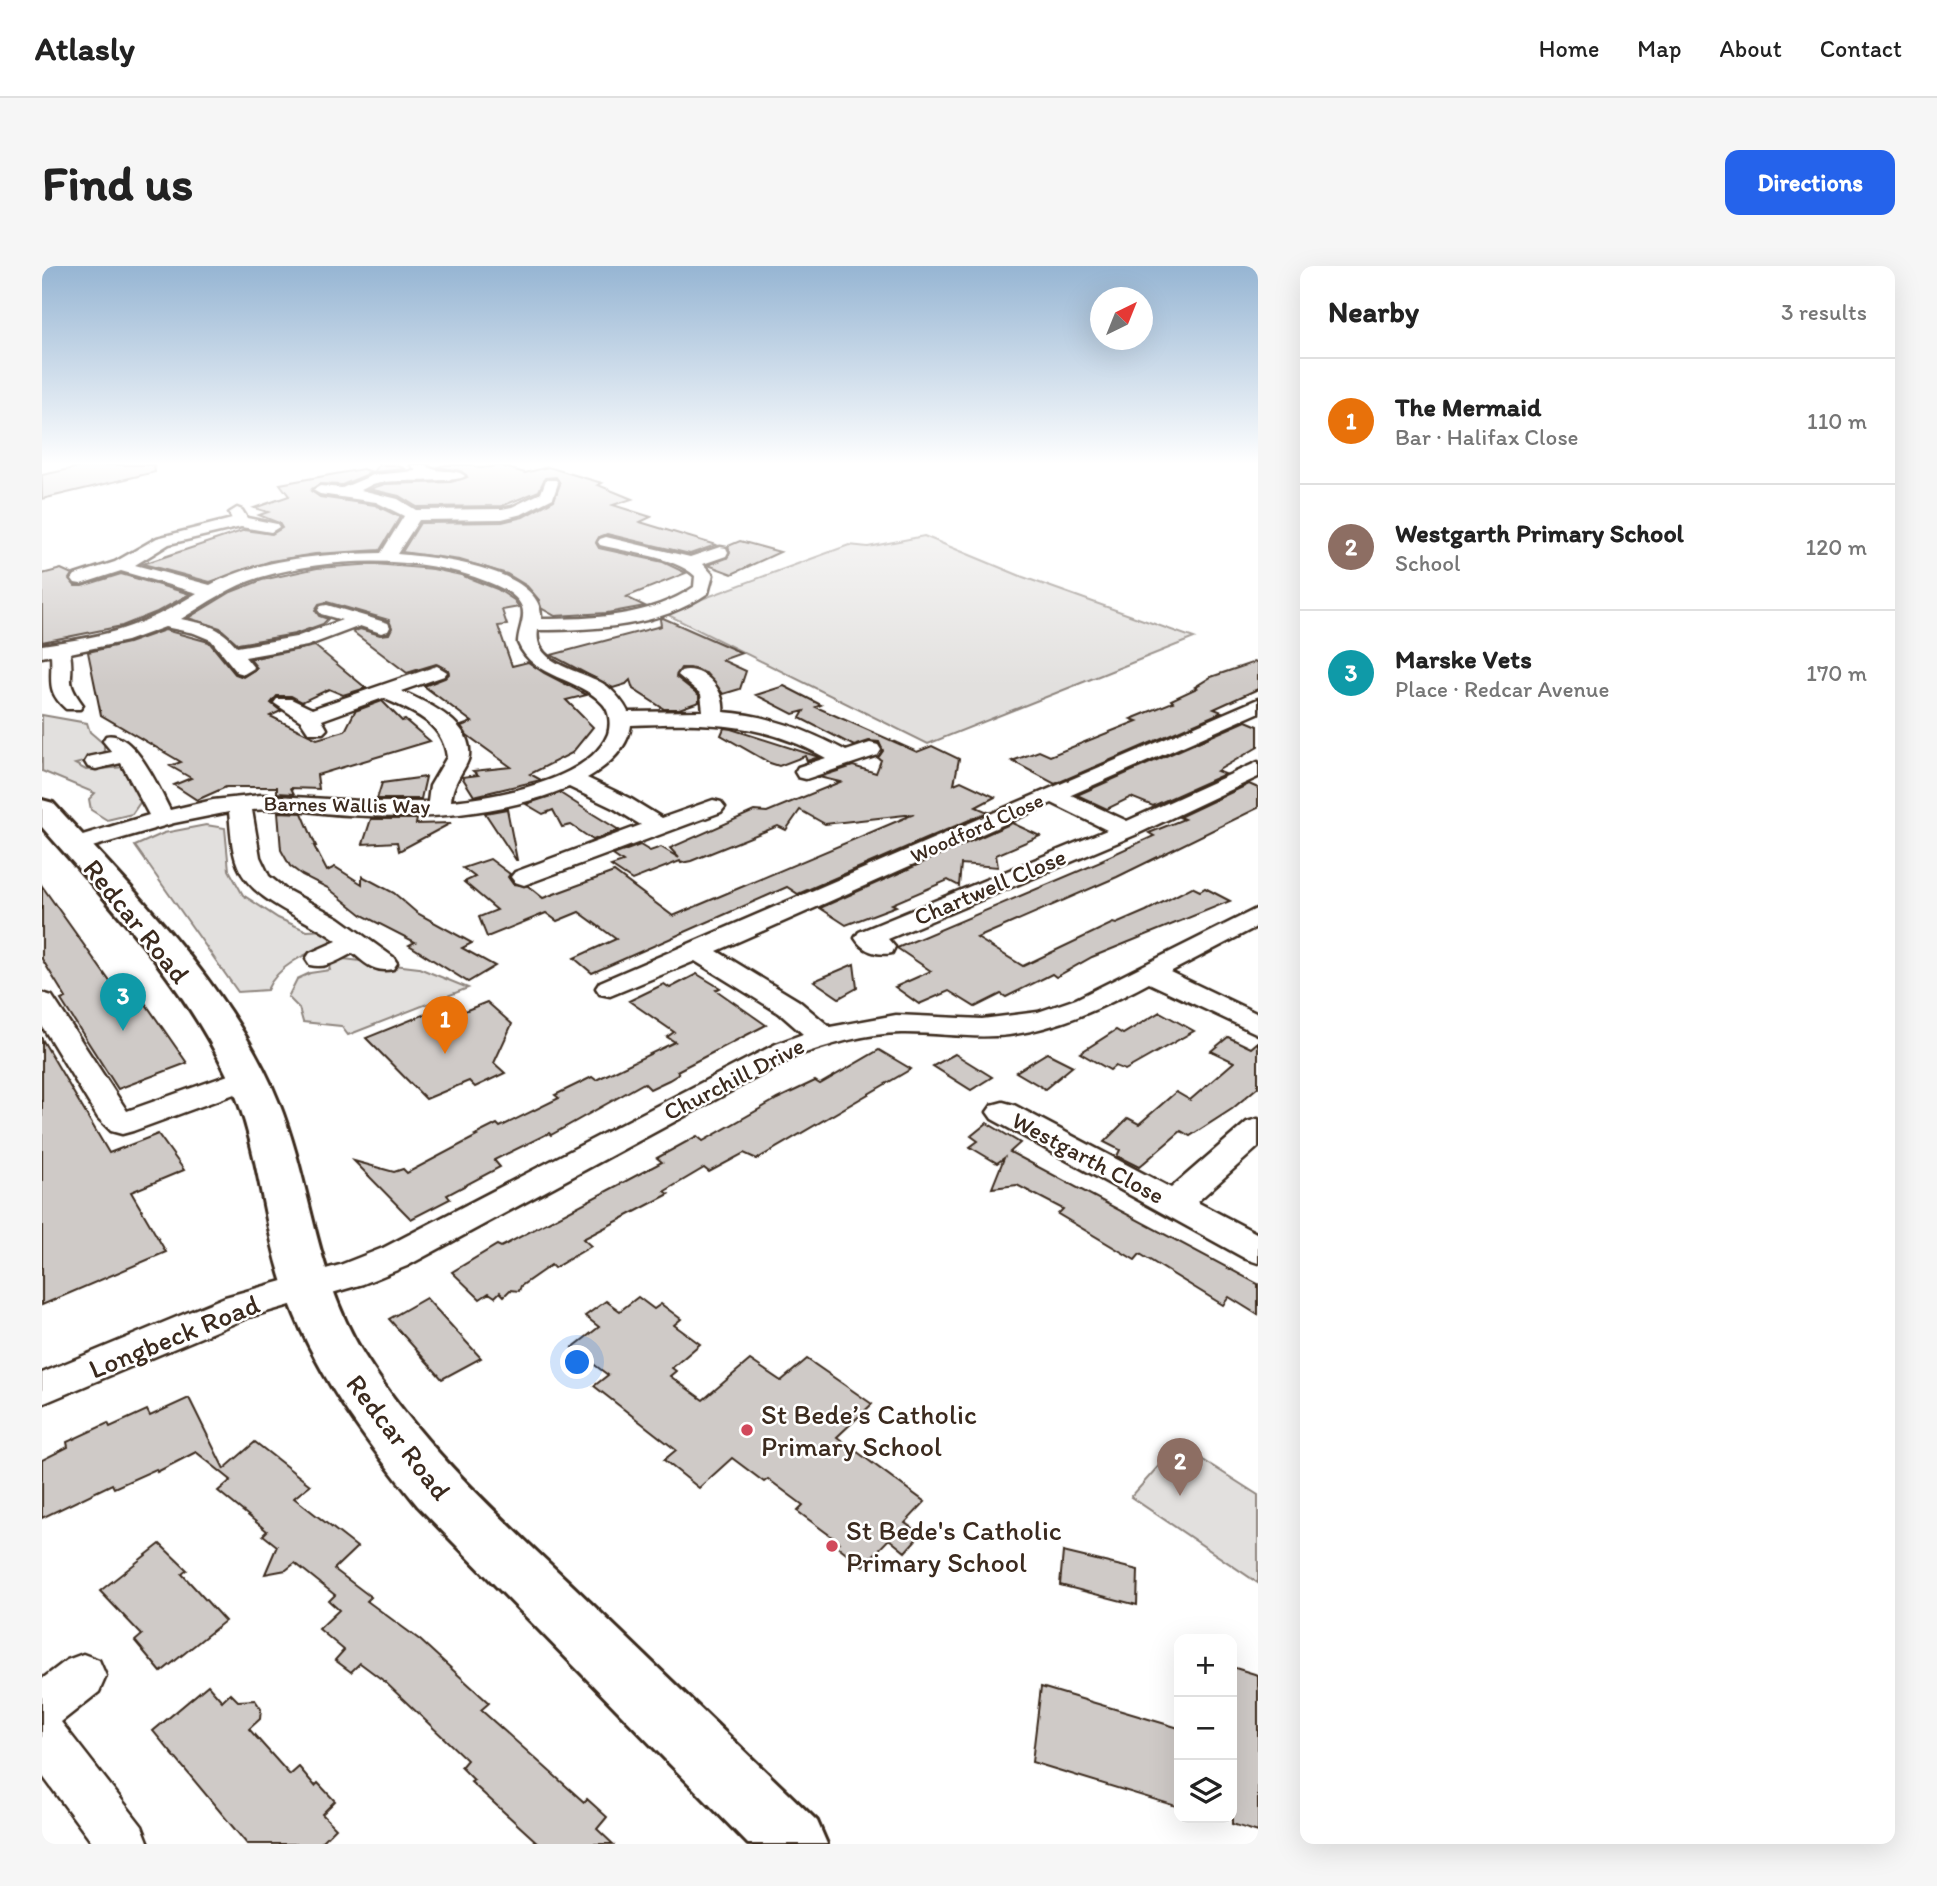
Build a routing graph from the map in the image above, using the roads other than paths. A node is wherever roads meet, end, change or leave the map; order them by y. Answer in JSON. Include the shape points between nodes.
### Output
{"nodes":[{"id":1,"x":170,"y":539,"type":"edge"},
{"id":2,"x":399,"y":539,"type":"edge"},
{"id":3,"x":615,"y":539,"type":"edge"},
{"id":4,"x":606,"y":542,"type":"junction"},
{"id":5,"x":588,"y":548,"type":"dead end"},
{"id":6,"x":720,"y":552,"type":"dead end"},
{"id":7,"x":386,"y":558,"type":"junction"},
{"id":8,"x":690,"y":563,"type":"junction"},
{"id":9,"x":121,"y":566,"type":"junction"},
{"id":10,"x":81,"y":579,"type":"dead end"},
{"id":11,"x":211,"y":591,"type":"junction"},
{"id":12,"x":327,"y":610,"type":"dead end"},
{"id":13,"x":360,"y":620,"type":"junction"},
{"id":14,"x":164,"y":621,"type":"junction"},
{"id":15,"x":529,"y":624,"type":"junction"},
{"id":16,"x":381,"y":626,"type":"dead end"},
{"id":17,"x":50,"y":650,"type":"edge"},
{"id":18,"x":437,"y":672,"type":"dead end"},
{"id":19,"x":704,"y":681,"type":"dead end"},
{"id":20,"x":386,"y":692,"type":"junction"},
{"id":21,"x":59,"y":699,"type":"edge"},
{"id":22,"x":285,"y":703,"type":"dead end"},
{"id":23,"x":1258,"y":706,"type":"edge"},
{"id":24,"x":712,"y":716,"type":"junction"},
{"id":25,"x":619,"y":719,"type":"junction"},
{"id":26,"x":870,"y":750,"type":"dead end"},
{"id":27,"x":844,"y":759,"type":"junction"},
{"id":28,"x":96,"y":762,"type":"dead end"},
{"id":29,"x":1258,"y":769,"type":"edge"},
{"id":30,"x":806,"y":772,"type":"dead end"},
{"id":31,"x":570,"y":779,"type":"junction"},
{"id":32,"x":1053,"y":795,"type":"junction"},
{"id":33,"x":240,"y":804,"type":"junction"},
{"id":34,"x":439,"y":807,"type":"junction"},
{"id":35,"x":713,"y":807,"type":"dead end"},
{"id":36,"x":42,"y":808,"type":"edge"},
{"id":37,"x":162,"y":818,"type":"junction"},
{"id":38,"x":660,"y":827,"type":"junction"},
{"id":39,"x":1127,"y":830,"type":"junction"},
{"id":40,"x":75,"y":845,"type":"junction"},
{"id":41,"x":524,"y":877,"type":"dead end"},
{"id":42,"x":1258,"y":916,"type":"edge"},
{"id":43,"x":353,"y":943,"type":"junction"},
{"id":44,"x":882,"y":947,"type":"dead end"},
{"id":45,"x":698,"y":951,"type":"junction"},
{"id":46,"x":320,"y":959,"type":"dead end"},
{"id":47,"x":383,"y":963,"type":"dead end"},
{"id":48,"x":1148,"y":972,"type":"junction"},
{"id":49,"x":610,"y":988,"type":"dead end"},
{"id":50,"x":42,"y":1002,"type":"edge"},
{"id":51,"x":1258,"y":1026,"type":"edge"},
{"id":52,"x":823,"y":1036,"type":"junction"},
{"id":53,"x":248,"y":1078,"type":"junction"},
{"id":54,"x":1003,"y":1112,"type":"dead end"},
{"id":55,"x":1258,"y":1129,"type":"edge"},
{"id":56,"x":1174,"y":1204,"type":"junction"},
{"id":57,"x":1258,"y":1250,"type":"edge"},
{"id":58,"x":307,"y":1285,"type":"junction"},
{"id":59,"x":42,"y":1389,"type":"edge"},
{"id":60,"x":83,"y":1676,"type":"dead end"},
{"id":61,"x":42,"y":1708,"type":"edge"},
{"id":62,"x":42,"y":1736,"type":"edge"},
{"id":63,"x":124,"y":1844,"type":"edge"},
{"id":64,"x":794,"y":1844,"type":"edge"}],
"edges":[{"from":1,"to":9,"type":"street"},
{"from":2,"to":7,"type":"street"},
{"from":3,"to":4,"type":"street"},
{"from":4,"to":5,"type":"street"},
{"from":4,"to":8,"type":"street"},
{"from":6,"to":8,"type":"street"},
{"from":7,"to":11,"type":"street","via":[[295,564]]},
{"from":7,"to":15,"type":"street","via":[[438,564],[507,584],[530,604]]},
{"from":8,"to":15,"type":"street","via":[[704,575],[704,582],[696,594],[674,604],[604,622]]},
{"from":9,"to":10,"type":"street"},
{"from":9,"to":11,"type":"street"},
{"from":11,"to":14,"type":"street"},
{"from":12,"to":13,"type":"street"},
{"from":13,"to":14,"type":"street","via":[[238,660],[218,636]]},
{"from":13,"to":16,"type":"street"},
{"from":14,"to":17,"type":"street","via":[[122,636]]},
{"from":15,"to":25,"type":"street","via":[[528,643],[533,652],[611,700]]},
{"from":17,"to":21,"type":"street","via":[[62,658]]},
{"from":18,"to":20,"type":"street"},
{"from":19,"to":24,"type":"street","via":[[715,702]]},
{"from":20,"to":22,"type":"street","via":[[313,723]]},
{"from":20,"to":34,"type":"street","via":[[434,717],[454,737],[458,757],[442,786]]},
{"from":23,"to":32,"type":"street","name":"Woodford Close"},
{"from":24,"to":25,"type":"street"},
{"from":24,"to":27,"type":"street","via":[[783,729]]},
{"from":25,"to":31,"type":"street","name":"Barnes Wallis Way","via":[[618,739],[611,751]]},
{"from":26,"to":27,"type":"street"},
{"from":27,"to":30,"type":"street"},
{"from":28,"to":37,"type":"street","via":[[120,748],[137,768]]},
{"from":29,"to":39,"type":"street","name":"Chartwell Close"},
{"from":31,"to":34,"type":"street","name":"Barnes Wallis Way","via":[[517,796]]},
{"from":31,"to":38,"type":"street"},
{"from":32,"to":39,"type":"street"},
{"from":32,"to":45,"type":"street","name":"Woodford Close"},
{"from":33,"to":34,"type":"street","name":"Barnes Wallis Way"},
{"from":33,"to":37,"type":"street","name":"Barnes Wallis Way"},
{"from":33,"to":43,"type":"street","via":[[249,859],[261,882]]},
{"from":35,"to":38,"type":"street"},
{"from":36,"to":40,"type":"street","name":"Redcar Road"},
{"from":37,"to":40,"type":"street","name":"Barnes Wallis Way"},
{"from":38,"to":41,"type":"street"},
{"from":39,"to":44,"type":"street","name":"Chartwell Close","via":[[868,938]]},
{"from":40,"to":53,"type":"street","name":"Redcar Road","via":[[217,1022]]},
{"from":42,"to":48,"type":"street","name":"Churchill Drive"},
{"from":43,"to":46,"type":"street"},
{"from":43,"to":47,"type":"street"},
{"from":45,"to":49,"type":"street","name":"Woodford Close"},
{"from":45,"to":52,"type":"street","via":[[789,1007]]},
{"from":48,"to":51,"type":"street"},
{"from":48,"to":52,"type":"street","name":"Churchill Drive","via":[[1086,1005],[1037,1021],[983,1028],[893,1024]]},
{"from":50,"to":53,"type":"street","via":[[109,1111],[122,1124]]},
{"from":52,"to":58,"type":"street","name":"Churchill Drive","via":[[762,1061],[396,1257]]},
{"from":53,"to":58,"type":"street","name":"Redcar Road","via":[[270,1136]]},
{"from":54,"to":56,"type":"street","name":"Westgarth Close"},
{"from":55,"to":56,"type":"street","name":"Westgarth Close"},
{"from":56,"to":57,"type":"street","name":"Westgarth Close"},
{"from":58,"to":59,"type":"street","name":"Longbeck Road","via":[[238,1307]]},
{"from":58,"to":64,"type":"street","name":"Redcar Road","via":[[343,1366],[387,1430],[437,1490]]},
{"from":60,"to":61,"type":"street"},
{"from":62,"to":63,"type":"street"}]}
